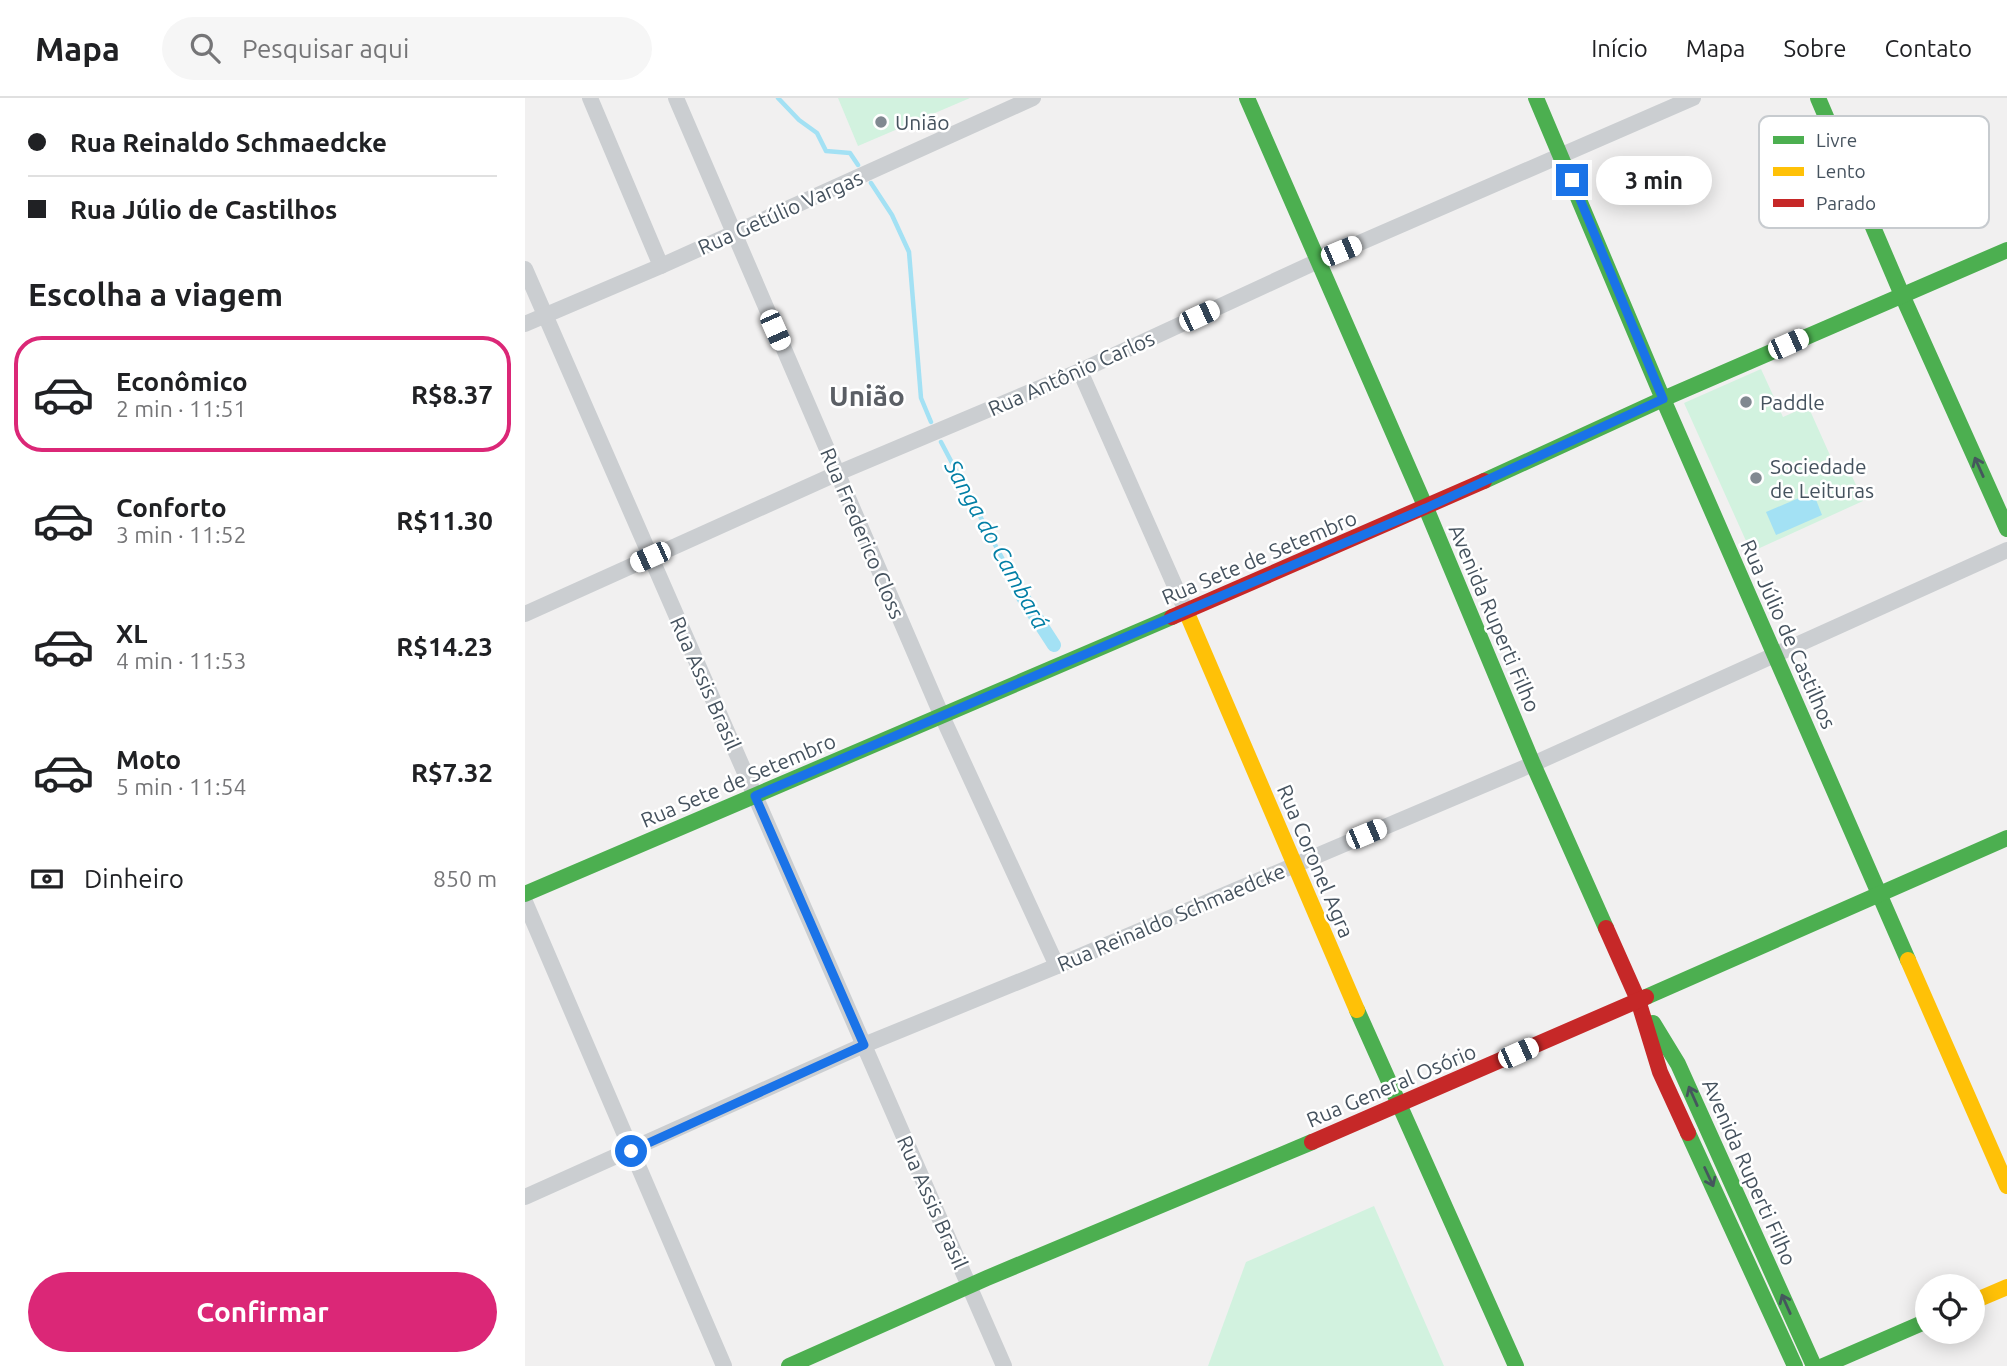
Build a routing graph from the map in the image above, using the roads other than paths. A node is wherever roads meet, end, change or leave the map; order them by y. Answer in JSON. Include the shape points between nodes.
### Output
{"nodes":[{"id":1,"x":590,"y":98,"type":"edge"},
{"id":2,"x":676,"y":98,"type":"edge"},
{"id":3,"x":1033,"y":98,"type":"edge"},
{"id":4,"x":1247,"y":98,"type":"edge"},
{"id":5,"x":1536,"y":98,"type":"edge"},
{"id":6,"x":1693,"y":98,"type":"edge"},
{"id":7,"x":1818,"y":98,"type":"edge"},
{"id":8,"x":1826,"y":116,"type":"edge"},
{"id":9,"x":1562,"y":155,"type":"junction"},
{"id":10,"x":1873,"y":228,"type":"edge"},
{"id":11,"x":733,"y":234,"type":"junction"},
{"id":12,"x":2007,"y":250,"type":"edge"},
{"id":13,"x":1318,"y":261,"type":"junction"},
{"id":14,"x":661,"y":266,"type":"junction"},
{"id":15,"x":525,"y":269,"type":"edge"},
{"id":16,"x":1902,"y":295,"type":"junction"},
{"id":17,"x":546,"y":315,"type":"junction"},
{"id":18,"x":525,"y":324,"type":"edge"},
{"id":19,"x":1080,"y":371,"type":"junction"},
{"id":20,"x":1663,"y":399,"type":"junction"},
{"id":21,"x":838,"y":473,"type":"junction"},
{"id":22,"x":1426,"y":508,"type":"junction"},
{"id":23,"x":2007,"y":529,"type":"edge"},
{"id":24,"x":2007,"y":550,"type":"edge"},
{"id":25,"x":650,"y":557,"type":"junction"},
{"id":26,"x":1186,"y":611,"type":"junction"},
{"id":27,"x":525,"y":614,"type":"edge"},
{"id":28,"x":1776,"y":654,"type":"junction"},
{"id":29,"x":941,"y":714,"type":"junction"},
{"id":30,"x":1533,"y":764,"type":"junction"},
{"id":31,"x":755,"y":796,"type":"junction"},
{"id":32,"x":2007,"y":838,"type":"edge"},
{"id":33,"x":1294,"y":865,"type":"junction"},
{"id":34,"x":525,"y":894,"type":"edge"},
{"id":35,"x":1880,"y":894,"type":"junction"},
{"id":36,"x":525,"y":902,"type":"edge"},
{"id":37,"x":1057,"y":966,"type":"junction"},
{"id":38,"x":1638,"y":1000,"type":"junction"},
{"id":39,"x":864,"y":1045,"type":"junction"},
{"id":40,"x":1398,"y":1106,"type":"junction"},
{"id":41,"x":631,"y":1151,"type":"junction"},
{"id":42,"x":2007,"y":1186,"type":"edge"},
{"id":43,"x":525,"y":1197,"type":"edge"},
{"id":44,"x":969,"y":1286,"type":"junction"},
{"id":45,"x":2007,"y":1287,"type":"edge"},
{"id":46,"x":1985,"y":1296,"type":"edge"},
{"id":47,"x":1915,"y":1326,"type":"edge"},
{"id":48,"x":725,"y":1366,"type":"edge"},
{"id":49,"x":789,"y":1366,"type":"edge"},
{"id":50,"x":1004,"y":1366,"type":"edge"},
{"id":51,"x":1516,"y":1366,"type":"edge"},
{"id":52,"x":1795,"y":1366,"type":"edge"},
{"id":53,"x":1814,"y":1366,"type":"edge"},
{"id":54,"x":1823,"y":1366,"type":"edge"}],
"edges":[{"from":1,"to":14,"type":"street"},
{"from":2,"to":11,"type":"street","name":"Rua Frederico Closs"},
{"from":3,"to":11,"type":"street","name":"Rua Getúlio Vargas"},
{"from":4,"to":13,"type":"street","name":"Avenida Ruperti Filho"},
{"from":5,"to":9,"type":"street","name":"Rua Júlio de Castilhos"},
{"from":6,"to":9,"type":"street","name":"Rua Antônio Carlos"},
{"from":7,"to":8,"type":"street"},
{"from":9,"to":13,"type":"street","name":"Rua Antônio Carlos"},
{"from":9,"to":20,"type":"street","name":"Rua Júlio de Castilhos"},
{"from":10,"to":16,"type":"street"},
{"from":11,"to":14,"type":"street","name":"Rua Getúlio Vargas"},
{"from":11,"to":21,"type":"street","name":"Rua Frederico Closs"},
{"from":12,"to":16,"type":"street","name":"Rua Sete de Setembro"},
{"from":13,"to":19,"type":"street","name":"Rua Antônio Carlos"},
{"from":13,"to":22,"type":"street","name":"Avenida Ruperti Filho"},
{"from":14,"to":17,"type":"street","name":"Rua Getúlio Vargas"},
{"from":15,"to":17,"type":"street","name":"Rua Assis Brasil"},
{"from":16,"to":20,"type":"street","name":"Rua Sete de Setembro"},
{"from":23,"to":16,"type":"street","one_way":true},
{"from":17,"to":18,"type":"street","name":"Rua Getúlio Vargas"},
{"from":17,"to":25,"type":"street","name":"Rua Assis Brasil"},
{"from":19,"to":21,"type":"street","name":"Rua Antônio Carlos"},
{"from":19,"to":26,"type":"street","name":"Rua Coronel Agra"},
{"from":20,"to":22,"type":"street","name":"Rua Sete de Setembro"},
{"from":20,"to":28,"type":"street","name":"Rua Júlio de Castilhos"},
{"from":21,"to":25,"type":"street","name":"Rua Antônio Carlos"},
{"from":21,"to":29,"type":"street","name":"Rua Frederico Closs"},
{"from":22,"to":26,"type":"street","name":"Rua Sete de Setembro"},
{"from":22,"to":30,"type":"street","name":"Avenida Ruperti Filho"},
{"from":24,"to":28,"type":"street","name":"Rua Reinaldo Schmaedcke"},
{"from":25,"to":27,"type":"street","name":"Rua Antônio Carlos"},
{"from":25,"to":31,"type":"street","name":"Rua Assis Brasil"},
{"from":26,"to":29,"type":"street","name":"Rua Sete de Setembro"},
{"from":26,"to":33,"type":"street","name":"Rua Coronel Agra"},
{"from":28,"to":30,"type":"street","name":"Rua Reinaldo Schmaedcke"},
{"from":28,"to":35,"type":"street","name":"Rua Júlio de Castilhos"},
{"from":29,"to":31,"type":"street","name":"Rua Sete de Setembro"},
{"from":29,"to":37,"type":"street","name":"Rua Frederico Closs"},
{"from":30,"to":33,"type":"street","name":"Rua Reinaldo Schmaedcke"},
{"from":30,"to":38,"type":"street","name":"Avenida Ruperti Filho"},
{"from":31,"to":34,"type":"street","name":"Rua Sete de Setembro"},
{"from":31,"to":39,"type":"street","name":"Rua Assis Brasil"},
{"from":32,"to":35,"type":"street","name":"Rua General Osório"},
{"from":33,"to":37,"type":"street","name":"Rua Reinaldo Schmaedcke"},
{"from":33,"to":40,"type":"street","name":"Rua Coronel Agra"},
{"from":35,"to":38,"type":"street","name":"Rua General Osório"},
{"from":35,"to":42,"type":"street","name":"Rua Júlio de Castilhos"},
{"from":36,"to":41,"type":"street"},
{"from":37,"to":39,"type":"street","name":"Rua Reinaldo Schmaedcke"},
{"from":38,"to":40,"type":"street","name":"Rua General Osório"},
{"from":38,"to":52,"type":"street","name":"Avenida Ruperti Filho","one_way":true,"via":[[1660,1072]]},
{"from":53,"to":38,"type":"street","name":"Avenida Ruperti Filho","one_way":true,"via":[[1678,1064]]},
{"from":39,"to":41,"type":"street","name":"Rua Reinaldo Schmaedcke"},
{"from":39,"to":44,"type":"street","name":"Rua Assis Brasil"},
{"from":40,"to":44,"type":"street","name":"Rua General Osório"},
{"from":40,"to":51,"type":"street","name":"Rua Coronel Agra"},
{"from":41,"to":43,"type":"street","name":"Rua Reinaldo Schmaedcke"},
{"from":41,"to":48,"type":"street"},
{"from":44,"to":49,"type":"street","name":"Rua General Osório"},
{"from":44,"to":50,"type":"street","name":"Rua Assis Brasil"},
{"from":45,"to":46,"type":"street"},
{"from":47,"to":54,"type":"street"}]}
